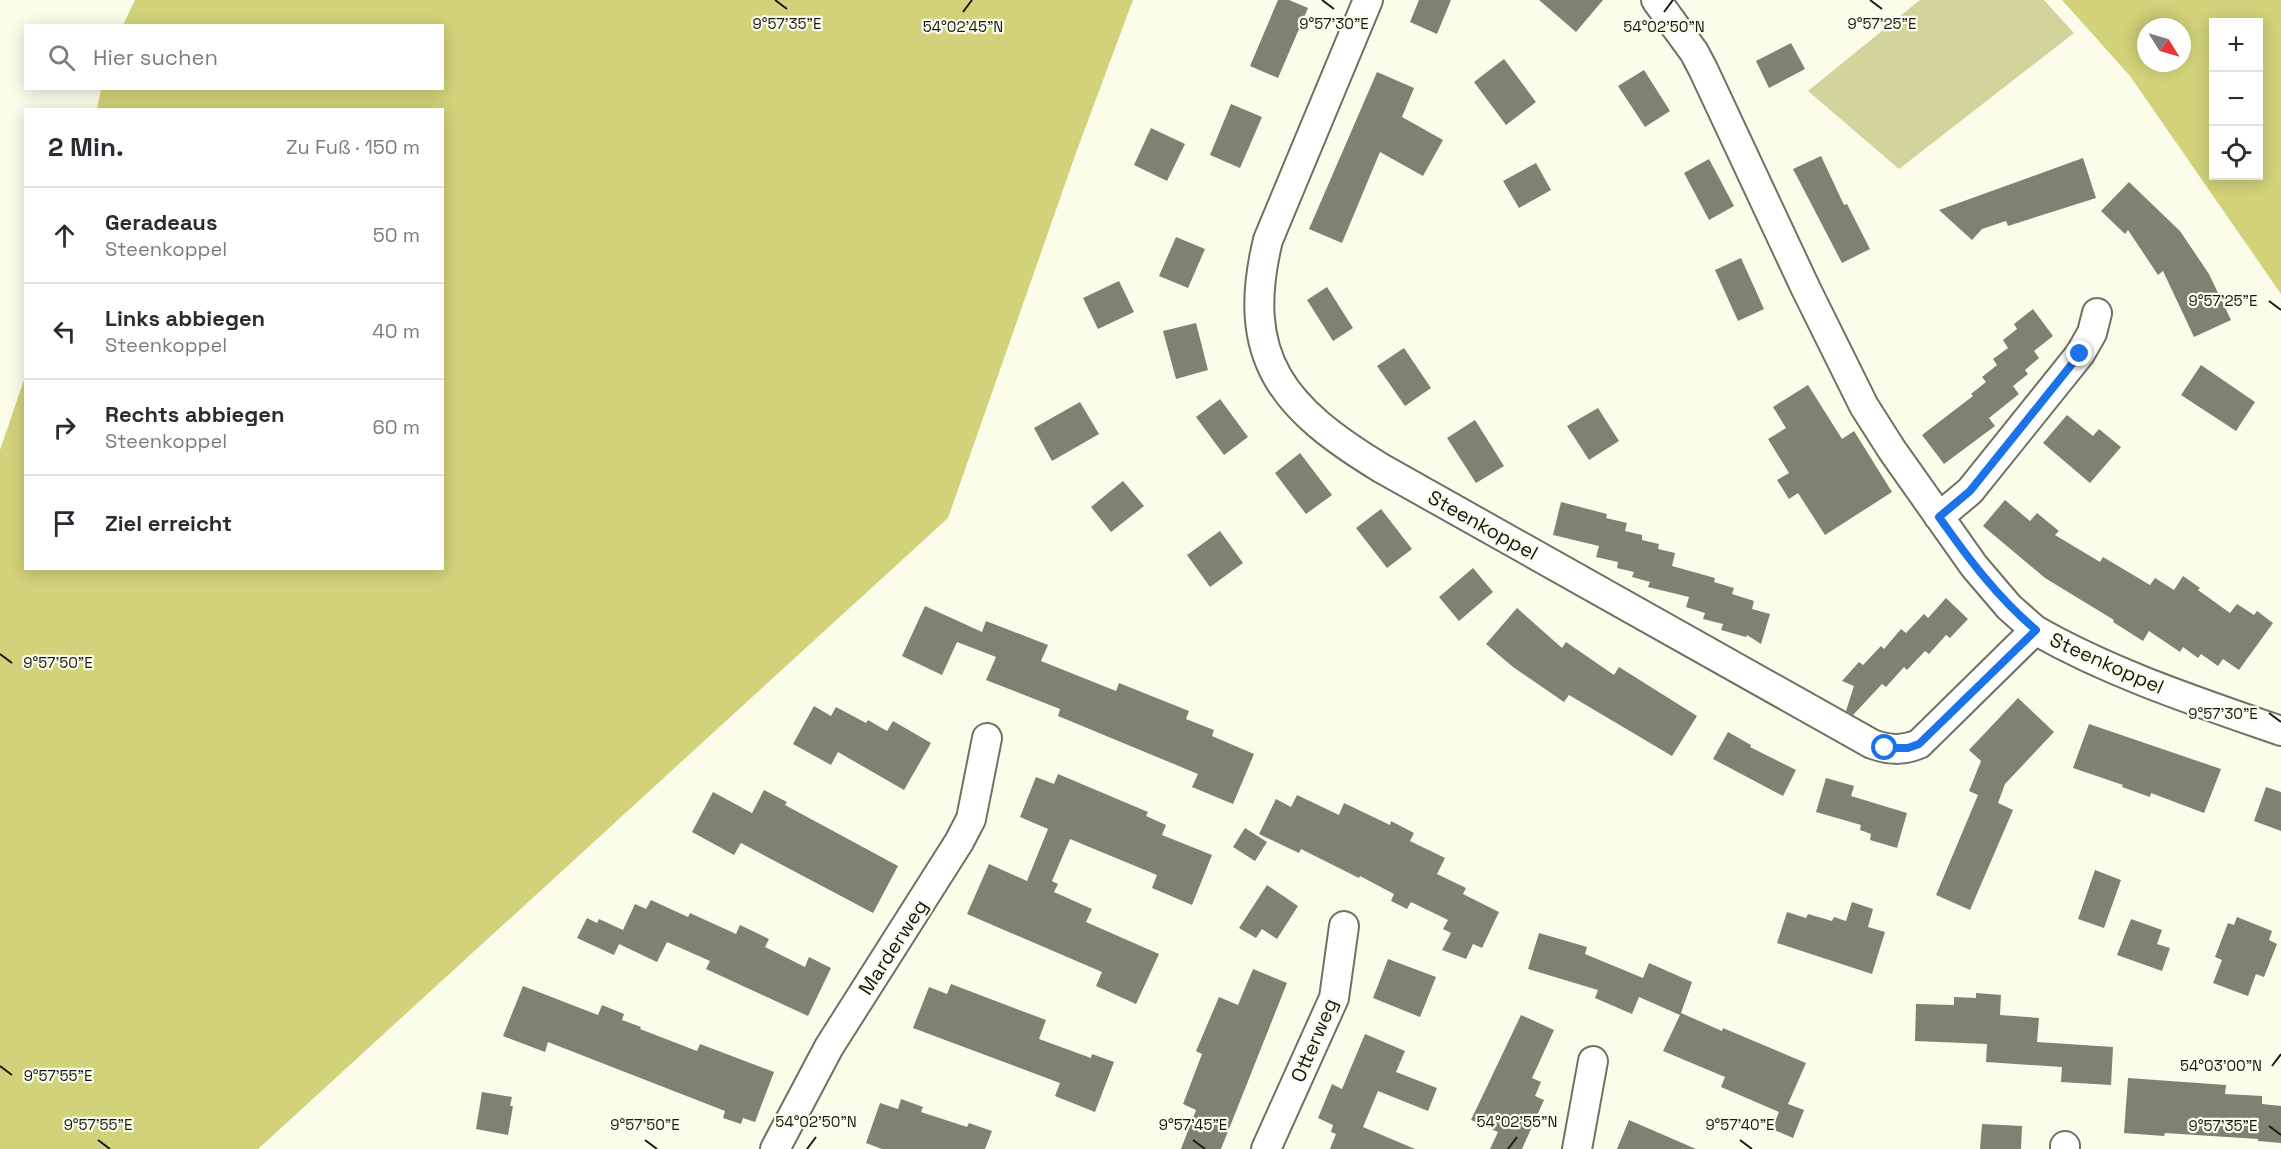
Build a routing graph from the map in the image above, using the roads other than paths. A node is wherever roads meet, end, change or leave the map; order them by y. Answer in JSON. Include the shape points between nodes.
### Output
{"nodes":[{"id":1,"x":1368,"y":0,"type":"edge"},
{"id":2,"x":1656,"y":0,"type":"edge"},
{"id":3,"x":2097,"y":313,"type":"dead end"},
{"id":4,"x":1939,"y":517,"type":"junction"},
{"id":5,"x":2036,"y":630,"type":"junction"},
{"id":6,"x":2281,"y":731,"type":"edge"},
{"id":7,"x":987,"y":738,"type":"dead end"},
{"id":8,"x":1344,"y":926,"type":"dead end"},
{"id":9,"x":1593,"y":1061,"type":"dead end"},
{"id":10,"x":775,"y":1149,"type":"edge"},
{"id":11,"x":1266,"y":1149,"type":"edge"},
{"id":12,"x":1577,"y":1149,"type":"edge"}],
"edges":[{"from":1,"to":5,"type":"street","name":"Steenkoppel","via":[[1268,240],[1261,273],[1258,305],[1263,340],[1273,369],[1301,410],[1331,436],[1381,468],[1885,748],[1919,744]]},
{"from":2,"to":4,"type":"street","name":"Steenkoppel","via":[[1703,69],[1864,406]]},
{"from":3,"to":4,"type":"street","via":[[2092,333],[2080,354],[1970,491]]},
{"from":4,"to":5,"type":"street","name":"Steenkoppel","via":[[2009,607]]},
{"from":5,"to":6,"type":"street","name":"Steenkoppel","via":[[2071,651]]},
{"from":7,"to":10,"type":"street","name":"Marderweg","via":[[971,819],[829,1047]]},
{"from":8,"to":11,"type":"street","name":"Otterweg","via":[[1334,998]]},
{"from":9,"to":12,"type":"street"}]}
